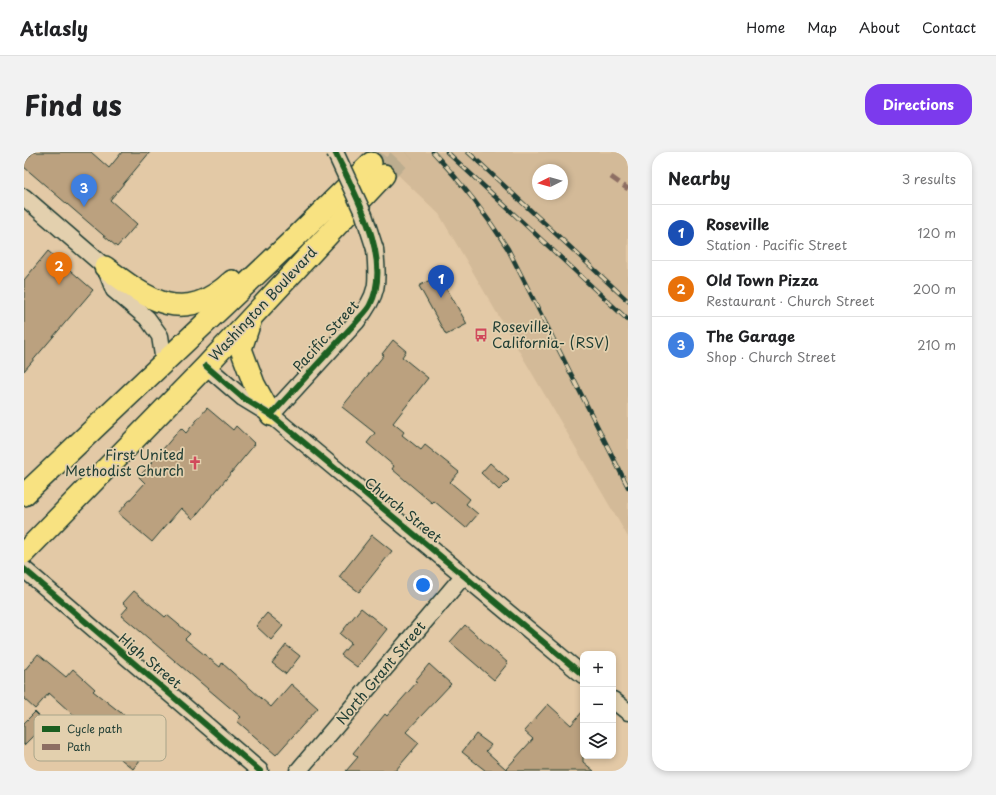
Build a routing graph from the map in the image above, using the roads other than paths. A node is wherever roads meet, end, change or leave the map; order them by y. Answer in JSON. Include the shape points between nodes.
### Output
{"nodes":[{"id":1,"x":335,"y":152,"type":"edge"},
{"id":2,"x":24,"y":197,"type":"edge"},
{"id":3,"x":297,"y":236,"type":"junction"},
{"id":4,"x":105,"y":267,"type":"junction"},
{"id":5,"x":252,"y":317,"type":"junction"},
{"id":6,"x":164,"y":362,"type":"junction"},
{"id":7,"x":206,"y":366,"type":"junction"},
{"id":8,"x":271,"y":415,"type":"junction"},
{"id":9,"x":24,"y":495,"type":"edge"},
{"id":10,"x":24,"y":553,"type":"edge"},
{"id":11,"x":24,"y":569,"type":"edge"},
{"id":12,"x":464,"y":575,"type":"junction"},
{"id":13,"x":580,"y":672,"type":"edge"},
{"id":14,"x":616,"y":702,"type":"edge"},
{"id":15,"x":628,"y":712,"type":"edge"},
{"id":16,"x":260,"y":771,"type":"edge"},
{"id":17,"x":298,"y":771,"type":"edge"}],
"edges":[{"from":1,"to":8,"type":"street","name":"Pacific Street","bridge":true,"via":[[364,215],[375,249],[375,293],[370,305],[357,322]]},
{"from":2,"to":4,"type":"street"},
{"from":3,"to":4,"type":"main road","via":[[271,244],[218,294],[196,304],[177,305],[152,298]]},
{"from":3,"to":5,"type":"main road","name":"Washington Boulevard","via":[[378,169]]},
{"from":3,"to":6,"type":"main road","name":"Washington Boulevard"},
{"from":4,"to":6,"type":"street","via":[[114,290],[147,318],[160,336]]},
{"from":5,"to":7,"type":"main road","name":"Washington Boulevard"},
{"from":5,"to":8,"type":"main road","via":[[242,349],[252,378]]},
{"from":6,"to":9,"type":"main road","name":"Washington Boulevard"},
{"from":7,"to":8,"type":"street","name":"Church Street","via":[[243,398]]},
{"from":7,"to":10,"type":"main road","name":"Washington Boulevard"},
{"from":8,"to":12,"type":"street","name":"Church Street"},
{"from":11,"to":16,"type":"street","name":"High Street"},
{"from":12,"to":13,"type":"street","name":"Church Street"},
{"from":12,"to":17,"type":"street","name":"North Grant Street"},
{"from":14,"to":15,"type":"street"}]}
